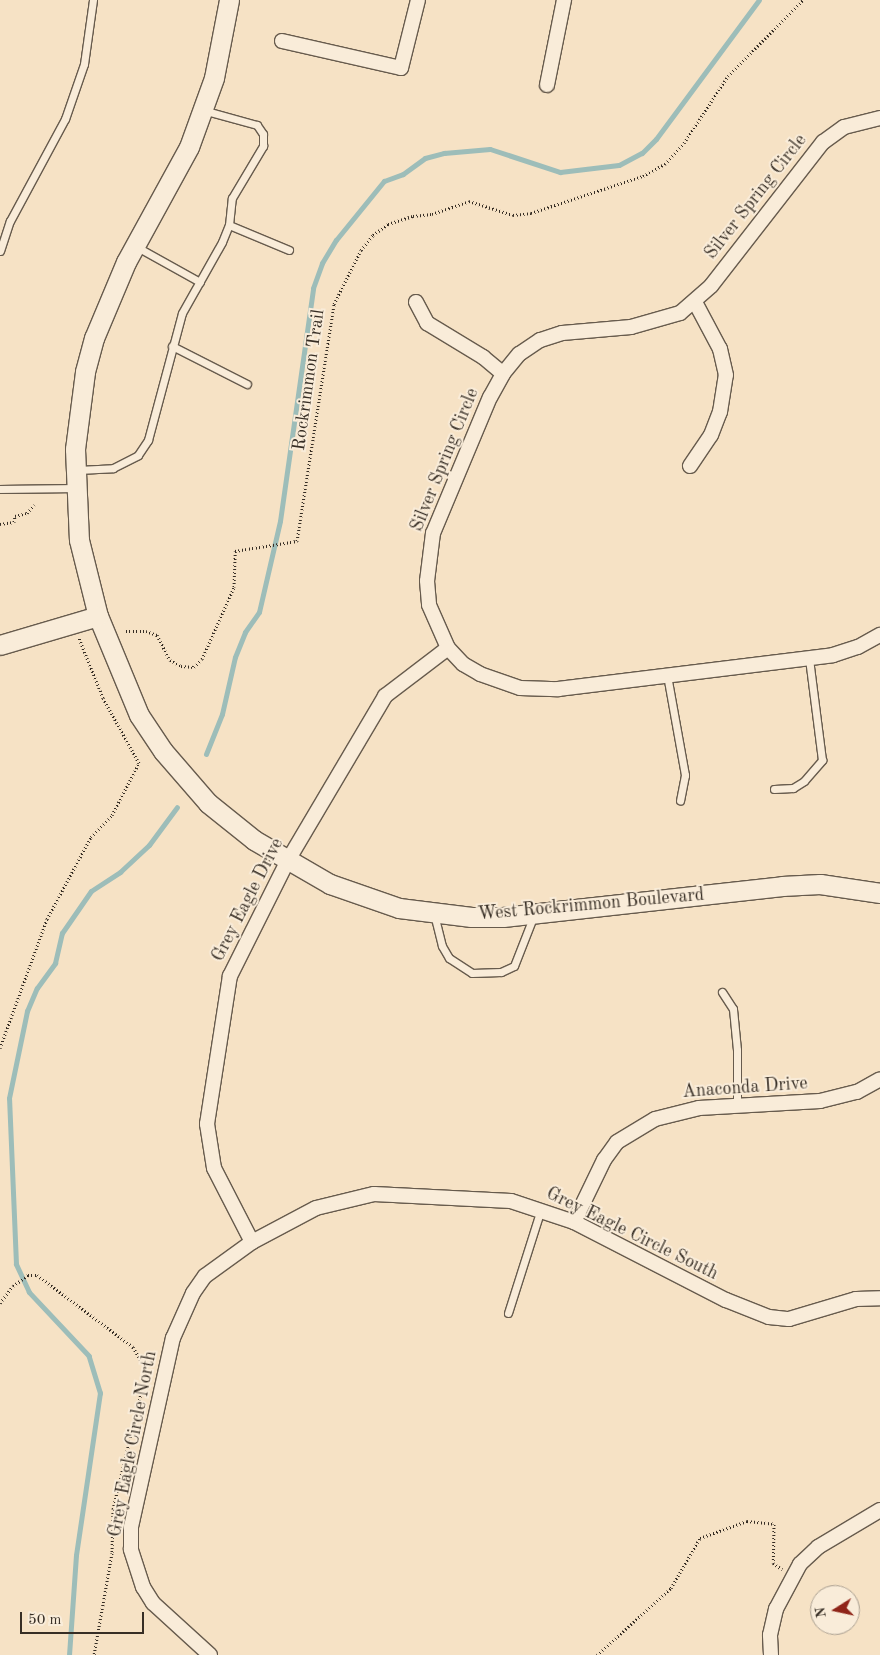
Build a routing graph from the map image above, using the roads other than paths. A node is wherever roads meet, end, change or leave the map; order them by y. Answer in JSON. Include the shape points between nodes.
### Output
{"nodes":[{"id":1,"x":93,"y":0,"type":"edge"},
{"id":2,"x":229,"y":0,"type":"edge"},
{"id":3,"x":418,"y":0,"type":"edge"},
{"id":4,"x":564,"y":0,"type":"edge"},
{"id":5,"x":282,"y":40,"type":"dead end"},
{"id":6,"x":547,"y":86,"type":"dead end"},
{"id":7,"x":203,"y":110,"type":"junction"},
{"id":8,"x":880,"y":118,"type":"edge"},
{"id":9,"x":230,"y":225,"type":"junction"},
{"id":10,"x":135,"y":246,"type":"junction"},
{"id":11,"x":289,"y":250,"type":"dead end"},
{"id":12,"x":0,"y":251,"type":"edge"},
{"id":13,"x":200,"y":282,"type":"junction"},
{"id":14,"x":416,"y":302,"type":"dead end"},
{"id":15,"x":695,"y":302,"type":"junction"},
{"id":16,"x":172,"y":346,"type":"junction"},
{"id":17,"x":503,"y":374,"type":"junction"},
{"id":18,"x":247,"y":384,"type":"dead end"},
{"id":19,"x":690,"y":466,"type":"dead end"},
{"id":20,"x":74,"y":479,"type":"junction"},
{"id":21,"x":0,"y":489,"type":"edge"},
{"id":22,"x":98,"y":616,"type":"junction"},
{"id":23,"x":880,"y":635,"type":"edge"},
{"id":24,"x":0,"y":644,"type":"edge"},
{"id":25,"x":448,"y":648,"type":"junction"},
{"id":26,"x":809,"y":658,"type":"junction"},
{"id":27,"x":667,"y":675,"type":"junction"},
{"id":28,"x":774,"y":789,"type":"dead end"},
{"id":29,"x":680,"y":801,"type":"dead end"},
{"id":30,"x":286,"y":862,"type":"junction"},
{"id":31,"x":880,"y":893,"type":"edge"},
{"id":32,"x":434,"y":913,"type":"junction"},
{"id":33,"x":534,"y":914,"type":"junction"},
{"id":34,"x":722,"y":992,"type":"dead end"},
{"id":35,"x":880,"y":1079,"type":"edge"},
{"id":36,"x":737,"y":1106,"type":"junction"},
{"id":37,"x":542,"y":1209,"type":"junction"},
{"id":38,"x":574,"y":1222,"type":"junction"},
{"id":39,"x":252,"y":1242,"type":"junction"},
{"id":40,"x":880,"y":1298,"type":"edge"},
{"id":41,"x":508,"y":1313,"type":"dead end"},
{"id":42,"x":880,"y":1510,"type":"edge"},
{"id":43,"x":210,"y":1655,"type":"edge"},
{"id":44,"x":770,"y":1655,"type":"edge"}],
"edges":[{"from":1,"to":12,"type":"lane","via":[[84,64],[65,119],[10,221]]},
{"from":2,"to":7,"type":"main road","name":"West Rockrimmon Boulevard","via":[[214,78]]},
{"from":3,"to":5,"type":"street","via":[[401,68]]},
{"from":4,"to":6,"type":"street"},
{"from":7,"to":9,"type":"lane","via":[[257,125],[263,134],[263,146],[232,198]]},
{"from":7,"to":10,"type":"main road","name":"West Rockrimmon Boulevard","via":[[189,147]]},
{"from":8,"to":15,"type":"street","name":"Silver Spring Circle","via":[[844,126],[823,142]]},
{"from":9,"to":11,"type":"lane"},
{"from":9,"to":13,"type":"lane"},
{"from":10,"to":13,"type":"lane"},
{"from":10,"to":20,"type":"main road","name":"West Rockrimmon Boulevard","via":[[108,298],[84,372],[78,408]]},
{"from":13,"to":16,"type":"lane","via":[[182,313]]},
{"from":14,"to":17,"type":"street","via":[[427,323],[483,357]]},
{"from":15,"to":17,"type":"street","name":"Silver Spring Circle","via":[[680,312],[649,324],[562,333],[540,340],[519,354]]},
{"from":15,"to":19,"type":"street","via":[[720,348],[726,375],[720,412],[711,435]]},
{"from":16,"to":18,"type":"lane"},
{"from":16,"to":20,"type":"lane","via":[[155,424],[138,454],[113,468]]},
{"from":17,"to":25,"type":"street","name":"Silver Spring Circle","via":[[433,534],[428,557],[428,605]]},
{"from":20,"to":21,"type":"lane"},
{"from":20,"to":22,"type":"main road","name":"West Rockrimmon Boulevard","via":[[80,540]]},
{"from":22,"to":24,"type":"main road"},
{"from":22,"to":30,"type":"main road","name":"West Rockrimmon Boulevard","via":[[139,715],[183,777],[232,824]]},
{"from":23,"to":26,"type":"street","name":"Silver Spring Circle","via":[[858,647]]},
{"from":25,"to":27,"type":"street","name":"Silver Spring Circle","via":[[463,664],[480,674],[520,688],[558,689]]},
{"from":25,"to":30,"type":"street","name":"Grey Eagle Drive","via":[[386,696]]},
{"from":26,"to":27,"type":"street","name":"Silver Spring Circle"},
{"from":26,"to":28,"type":"lane","via":[[822,760],[804,781],[793,788]]},
{"from":27,"to":29,"type":"lane","via":[[685,775]]},
{"from":30,"to":32,"type":"main road","name":"West Rockrimmon Boulevard","via":[[364,897]]},
{"from":30,"to":39,"type":"street","name":"Grey Eagle Drive","via":[[230,976],[207,1124],[214,1168]]},
{"from":31,"to":33,"type":"main road","name":"West Rockrimmon Boulevard","via":[[820,884],[782,886]]},
{"from":32,"to":33,"type":"main road","name":"West Rockrimmon Boulevard","via":[[471,917]]},
{"from":32,"to":33,"type":"lane","via":[[442,946],[449,958],[472,973],[501,972],[514,966]]},
{"from":34,"to":36,"type":"lane","via":[[733,1009]]},
{"from":35,"to":36,"type":"street","name":"Anaconda Drive","via":[[857,1092],[820,1101]]},
{"from":36,"to":38,"type":"street","name":"Anaconda Drive","via":[[677,1112],[649,1122],[617,1142],[604,1160]]},
{"from":37,"to":38,"type":"street","name":"Grey Eagle Circle South"},
{"from":37,"to":39,"type":"street","name":"Grey Eagle Circle South","via":[[482,1198],[356,1196],[316,1208]]},
{"from":37,"to":41,"type":"lane"},
{"from":38,"to":40,"type":"street","name":"Grey Eagle Circle South","via":[[726,1300],[769,1317],[789,1319],[856,1298]]},
{"from":39,"to":43,"type":"street","name":"Grey Eagle Circle North","via":[[205,1276],[182,1314],[173,1338],[132,1527],[131,1549],[143,1587],[166,1618]]},
{"from":42,"to":44,"type":"street","via":[[818,1547],[792,1576],[776,1609],[770,1635]]}]}
